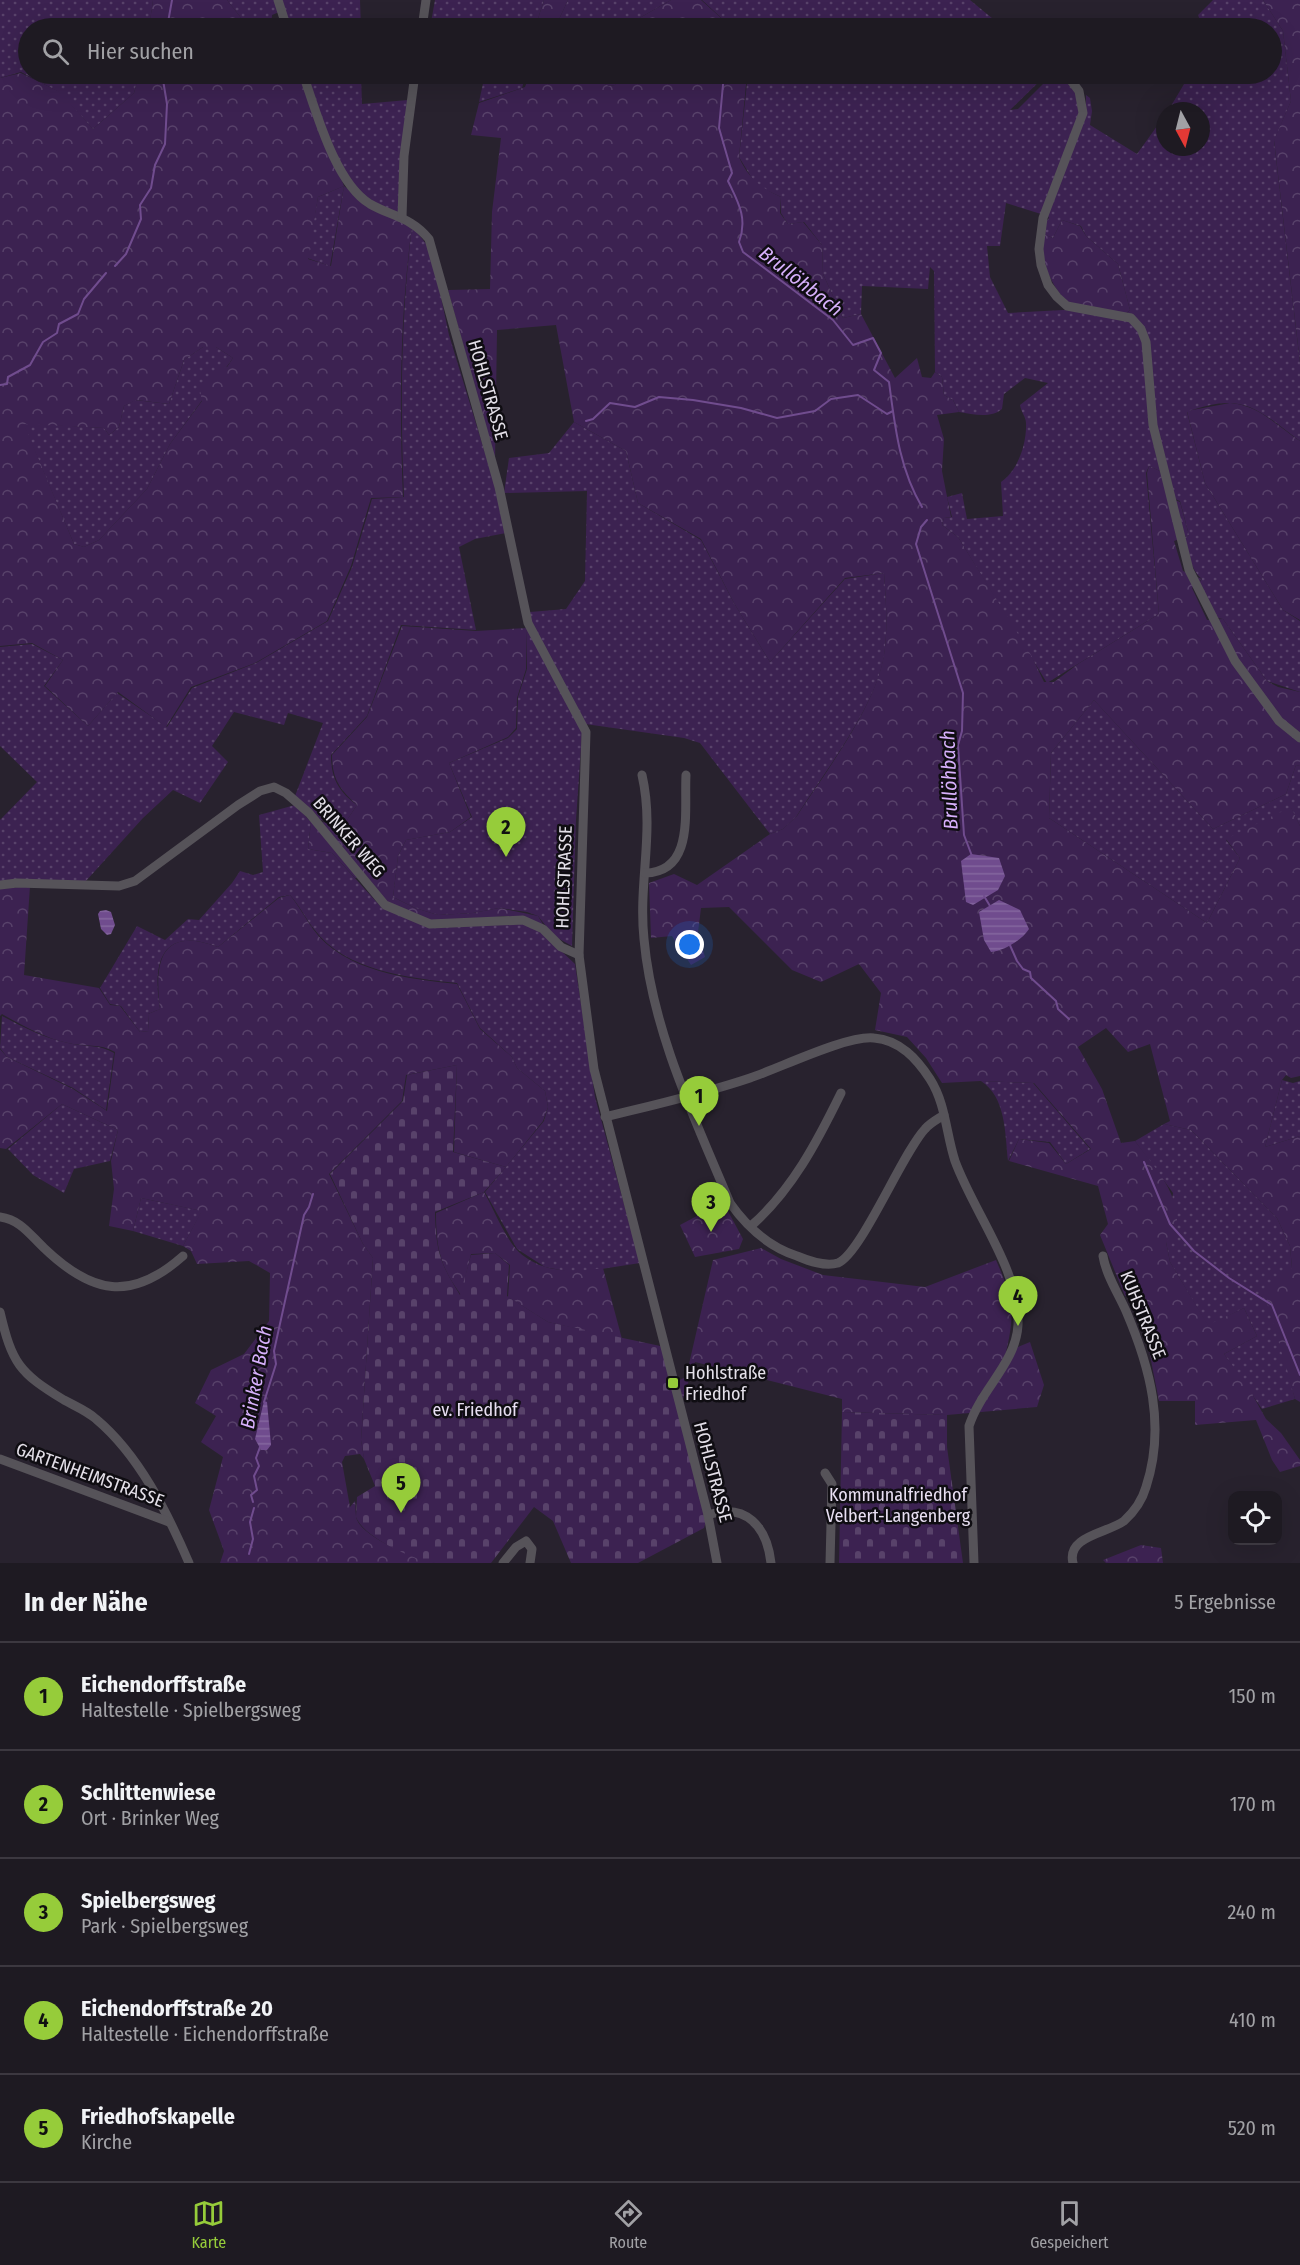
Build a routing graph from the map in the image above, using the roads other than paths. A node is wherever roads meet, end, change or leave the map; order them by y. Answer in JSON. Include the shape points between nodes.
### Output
{"nodes":[{"id":1,"x":278,"y":0,"type":"edge"},
{"id":2,"x":426,"y":0,"type":"edge"},
{"id":3,"x":284,"y":18,"type":"edge"},
{"id":4,"x":423,"y":18,"type":"edge"},
{"id":5,"x":307,"y":84,"type":"edge"},
{"id":6,"x":414,"y":84,"type":"edge"},
{"id":7,"x":1074,"y":84,"type":"edge"},
{"id":8,"x":402,"y":217,"type":"junction"},
{"id":9,"x":1300,"y":738,"type":"edge"},
{"id":10,"x":642,"y":775,"type":"dead end"},
{"id":11,"x":686,"y":776,"type":"dead end"},
{"id":12,"x":645,"y":873,"type":"junction"},
{"id":13,"x":0,"y":885,"type":"edge"},
{"id":14,"x":579,"y":955,"type":"junction"},
{"id":15,"x":841,"y":1093,"type":"dead end"},
{"id":16,"x":687,"y":1096,"type":"junction"},
{"id":17,"x":944,"y":1115,"type":"junction"},
{"id":18,"x":605,"y":1117,"type":"junction"},
{"id":19,"x":0,"y":1217,"type":"edge"},
{"id":20,"x":751,"y":1226,"type":"junction"},
{"id":21,"x":183,"y":1256,"type":"dead end"},
{"id":22,"x":1103,"y":1256,"type":"dead end"},
{"id":23,"x":0,"y":1312,"type":"edge"},
{"id":24,"x":0,"y":1459,"type":"edge"},
{"id":25,"x":825,"y":1473,"type":"dead end"},
{"id":26,"x":708,"y":1515,"type":"junction"},
{"id":27,"x":169,"y":1522,"type":"junction"},
{"id":28,"x":189,"y":1563,"type":"edge"},
{"id":29,"x":503,"y":1563,"type":"edge"},
{"id":30,"x":530,"y":1563,"type":"edge"},
{"id":31,"x":717,"y":1563,"type":"edge"},
{"id":32,"x":771,"y":1563,"type":"edge"},
{"id":33,"x":830,"y":1563,"type":"edge"},
{"id":34,"x":974,"y":1563,"type":"edge"},
{"id":35,"x":1073,"y":1563,"type":"edge"}],
"edges":[{"from":1,"to":3,"type":"street"},
{"from":2,"to":4,"type":"street"},
{"from":5,"to":8,"type":"street","name":"HOHLSTRASSE","via":[[352,188],[369,203]]},
{"from":6,"to":8,"type":"street","via":[[404,156]]},
{"from":7,"to":9,"type":"street","via":[[1083,113],[1043,218],[1041,265],[1048,285],[1068,306],[1131,318],[1141,329],[1146,342],[1153,426],[1189,570],[1235,661],[1279,721]]},
{"from":8,"to":14,"type":"street","name":"HOHLSTRASSE","via":[[418,225],[429,239],[499,487],[528,622],[586,732]]},
{"from":10,"to":12,"type":"street","via":[[650,820]]},
{"from":11,"to":12,"type":"street","via":[[679,856],[663,870]]},
{"from":12,"to":16,"type":"street","via":[[643,935],[648,968]]},
{"from":13,"to":14,"type":"street","name":"BRINKER WEG","via":[[119,886],[135,881],[238,805],[260,791],[274,788],[309,813],[385,905],[430,924],[523,920]]},
{"from":14,"to":18,"type":"street","name":"HOHLSTRASSE","via":[[594,1069]]},
{"from":15,"to":20,"type":"street","via":[[789,1185]]},
{"from":16,"to":17,"type":"street","via":[[789,1065],[851,1039],[876,1038],[900,1045],[920,1065],[940,1098]]},
{"from":16,"to":18,"type":"street"},
{"from":16,"to":20,"type":"street","via":[[730,1203]]},
{"from":17,"to":20,"type":"street","via":[[924,1130],[845,1259],[830,1265],[790,1254],[765,1240]]},
{"from":17,"to":34,"type":"street","via":[[963,1182],[1016,1294],[1018,1326],[1012,1351],[976,1405],[969,1426]]},
{"from":18,"to":26,"type":"street","name":"HOHLSTRASSE"},
{"from":19,"to":21,"type":"street","via":[[26,1228],[68,1270],[95,1283],[120,1288],[141,1284],[162,1276]]},
{"from":22,"to":35,"type":"street","name":"KUHSTRASSE","via":[[1147,1364],[1155,1416],[1154,1456],[1137,1508],[1109,1530],[1080,1541],[1073,1550]]},
{"from":23,"to":27,"type":"street","via":[[9,1350],[32,1380],[95,1418],[161,1502]]},
{"from":24,"to":27,"type":"street","name":"GARTENHEIMSTRASSE"},
{"from":25,"to":33,"type":"street","via":[[832,1484]]},
{"from":26,"to":31,"type":"street","name":"HOHLSTRASSE"},
{"from":26,"to":32,"type":"street","via":[[735,1510],[748,1518],[764,1533]]},
{"from":27,"to":28,"type":"street"},
{"from":29,"to":30,"type":"street","via":[[526,1541],[532,1549]]}]}
